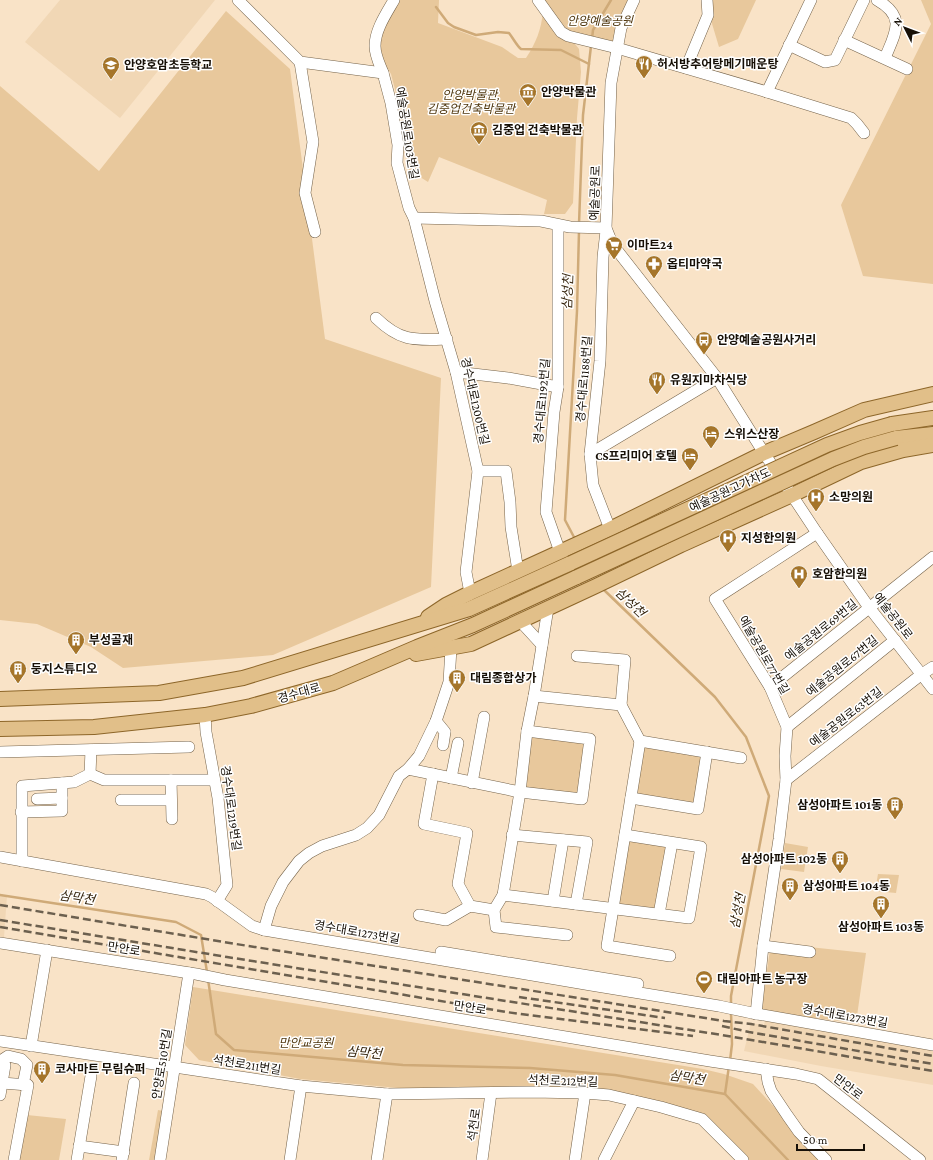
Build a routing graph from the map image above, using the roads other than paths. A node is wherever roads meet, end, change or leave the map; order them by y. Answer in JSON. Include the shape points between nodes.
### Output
{"nodes":[{"id":1,"x":238,"y":0,"type":"edge"},
{"id":2,"x":394,"y":0,"type":"edge"},
{"id":3,"x":538,"y":0,"type":"edge"},
{"id":4,"x":634,"y":0,"type":"edge"},
{"id":5,"x":707,"y":0,"type":"edge"},
{"id":6,"x":811,"y":0,"type":"edge"},
{"id":7,"x":864,"y":0,"type":"edge"},
{"id":8,"x":877,"y":0,"type":"edge"},
{"id":9,"x":844,"y":40,"type":"junction"},
{"id":10,"x":789,"y":45,"type":"junction"},
{"id":11,"x":613,"y":47,"type":"junction"},
{"id":12,"x":885,"y":58,"type":"junction"},
{"id":13,"x":300,"y":62,"type":"junction"},
{"id":14,"x":686,"y":68,"type":"junction"},
{"id":15,"x":907,"y":69,"type":"dead end"},
{"id":16,"x":383,"y":73,"type":"junction"},
{"id":17,"x":767,"y":92,"type":"junction"},
{"id":18,"x":864,"y":133,"type":"dead end"},
{"id":19,"x":414,"y":218,"type":"junction"},
{"id":20,"x":558,"y":225,"type":"junction"},
{"id":21,"x":602,"y":228,"type":"junction"},
{"id":22,"x":316,"y":232,"type":"dead end"},
{"id":23,"x":376,"y":318,"type":"dead end"},
{"id":24,"x":446,"y":339,"type":"junction"},
{"id":25,"x":456,"y":372,"type":"junction"},
{"id":26,"x":717,"y":378,"type":"junction"},
{"id":27,"x":558,"y":387,"type":"junction"},
{"id":28,"x":933,"y":394,"type":"edge"},
{"id":29,"x":933,"y":418,"type":"edge"},
{"id":30,"x":933,"y":434,"type":"edge"},
{"id":31,"x":933,"y":445,"type":"edge"},
{"id":32,"x":764,"y":453,"type":"junction"},
{"id":33,"x":590,"y":454,"type":"junction"},
{"id":34,"x":478,"y":471,"type":"junction"},
{"id":35,"x":792,"y":495,"type":"junction"},
{"id":36,"x":605,"y":531,"type":"junction"},
{"id":37,"x":817,"y":533,"type":"junction"},
{"id":38,"x":562,"y":551,"type":"junction"},
{"id":39,"x":933,"y":557,"type":"edge"},
{"id":40,"x":518,"y":571,"type":"junction"},
{"id":41,"x":577,"y":577,"type":"joint"},
{"id":42,"x":470,"y":593,"type":"junction"},
{"id":43,"x":548,"y":608,"type":"junction"},
{"id":44,"x":869,"y":608,"type":"junction"},
{"id":45,"x":520,"y":621,"type":"junction"},
{"id":46,"x":415,"y":626,"type":"junction"},
{"id":47,"x":895,"y":640,"type":"junction"},
{"id":48,"x":542,"y":645,"type":"junction"},
{"id":49,"x":451,"y":648,"type":"junction"},
{"id":50,"x":577,"y":656,"type":"dead end"},
{"id":51,"x":392,"y":658,"type":"junction"},
{"id":52,"x":933,"y":667,"type":"edge"},
{"id":53,"x":922,"y":674,"type":"junction"},
{"id":54,"x":770,"y":687,"type":"junction"},
{"id":55,"x":933,"y":689,"type":"edge"},
{"id":56,"x":534,"y":696,"type":"junction"},
{"id":57,"x":0,"y":699,"type":"edge"},
{"id":58,"x":621,"y":705,"type":"junction"},
{"id":59,"x":205,"y":716,"type":"junction"},
{"id":60,"x":484,"y":717,"type":"dead end"},
{"id":61,"x":436,"y":721,"type":"junction"},
{"id":62,"x":786,"y":727,"type":"junction"},
{"id":63,"x":0,"y":729,"type":"edge"},
{"id":64,"x":527,"y":731,"type":"junction"},
{"id":65,"x":640,"y":741,"type":"junction"},
{"id":66,"x":458,"y":743,"type":"dead end"},
{"id":67,"x":443,"y":745,"type":"dead end"},
{"id":68,"x":189,"y":747,"type":"dead end"},
{"id":69,"x":91,"y":750,"type":"junction"},
{"id":70,"x":0,"y":752,"type":"edge"},
{"id":71,"x":707,"y":752,"type":"junction"},
{"id":72,"x":741,"y":758,"type":"dead end"},
{"id":73,"x":408,"y":769,"type":"junction"},
{"id":74,"x":90,"y":774,"type":"junction"},
{"id":75,"x":433,"y":774,"type":"junction"},
{"id":76,"x":451,"y":778,"type":"junction"},
{"id":77,"x":171,"y":780,"type":"junction"},
{"id":78,"x":214,"y":780,"type":"junction"},
{"id":79,"x":786,"y":780,"type":"junction"},
{"id":80,"x":62,"y":783,"type":"junction"},
{"id":81,"x":472,"y":783,"type":"junction"},
{"id":82,"x":520,"y":792,"type":"junction"},
{"id":83,"x":62,"y":798,"type":"junction"},
{"id":84,"x":631,"y":798,"type":"junction"},
{"id":85,"x":37,"y":799,"type":"dead end"},
{"id":86,"x":121,"y":800,"type":"dead end"},
{"id":87,"x":171,"y":800,"type":"junction"},
{"id":88,"x":21,"y":812,"type":"junction"},
{"id":89,"x":172,"y":819,"type":"dead end"},
{"id":90,"x":512,"y":835,"type":"junction"},
{"id":91,"x":625,"y":835,"type":"junction"},
{"id":92,"x":563,"y":840,"type":"junction"},
{"id":93,"x":672,"y":843,"type":"junction"},
{"id":94,"x":0,"y":857,"type":"edge"},
{"id":95,"x":22,"y":861,"type":"junction"},
{"id":96,"x":503,"y":895,"type":"junction"},
{"id":97,"x":553,"y":901,"type":"junction"},
{"id":98,"x":218,"y":902,"type":"junction"},
{"id":99,"x":576,"y":904,"type":"junction"},
{"id":100,"x":470,"y":906,"type":"junction"},
{"id":101,"x":613,"y":908,"type":"junction"},
{"id":102,"x":494,"y":910,"type":"junction"},
{"id":103,"x":659,"y":914,"type":"junction"},
{"id":104,"x":419,"y":915,"type":"dead end"},
{"id":105,"x":264,"y":930,"type":"junction"},
{"id":106,"x":567,"y":936,"type":"dead end"},
{"id":107,"x":0,"y":943,"type":"edge"},
{"id":108,"x":762,"y":946,"type":"junction"},
{"id":109,"x":47,"y":950,"type":"junction"},
{"id":110,"x":441,"y":952,"type":"dead end"},
{"id":111,"x":810,"y":952,"type":"dead end"},
{"id":112,"x":670,"y":956,"type":"dead end"},
{"id":113,"x":193,"y":973,"type":"junction"},
{"id":114,"x":592,"y":981,"type":"junction"},
{"id":115,"x":638,"y":984,"type":"dead end"},
{"id":116,"x":754,"y":1013,"type":"junction"},
{"id":117,"x":0,"y":1041,"type":"edge"},
{"id":118,"x":933,"y":1045,"type":"edge"},
{"id":119,"x":31,"y":1046,"type":"junction"},
{"id":120,"x":1,"y":1062,"type":"edge"},
{"id":121,"x":174,"y":1067,"type":"junction"},
{"id":122,"x":766,"y":1069,"type":"junction"},
{"id":123,"x":91,"y":1076,"type":"dead end"},
{"id":124,"x":2,"y":1083,"type":"junction"},
{"id":125,"x":134,"y":1083,"type":"dead end"},
{"id":126,"x":23,"y":1085,"type":"junction"},
{"id":127,"x":301,"y":1086,"type":"junction"},
{"id":128,"x":491,"y":1093,"type":"junction"},
{"id":129,"x":387,"y":1094,"type":"junction"},
{"id":130,"x":585,"y":1094,"type":"junction"},
{"id":131,"x":0,"y":1095,"type":"edge"},
{"id":132,"x":634,"y":1101,"type":"junction"},
{"id":133,"x":79,"y":1146,"type":"junction"},
{"id":134,"x":123,"y":1156,"type":"edge"},
{"id":135,"x":14,"y":1160,"type":"edge"},
{"id":136,"x":77,"y":1160,"type":"edge"},
{"id":137,"x":160,"y":1160,"type":"edge"},
{"id":138,"x":290,"y":1160,"type":"edge"},
{"id":139,"x":377,"y":1160,"type":"edge"},
{"id":140,"x":482,"y":1160,"type":"edge"},
{"id":141,"x":575,"y":1160,"type":"edge"},
{"id":142,"x":604,"y":1160,"type":"edge"},
{"id":143,"x":743,"y":1160,"type":"edge"},
{"id":144,"x":826,"y":1160,"type":"edge"},
{"id":145,"x":920,"y":1160,"type":"edge"}],
"edges":[{"from":1,"to":13,"type":"street"},
{"from":2,"to":16,"type":"street","via":[[376,38],[377,58]]},
{"from":3,"to":11,"type":"street","via":[[561,32]]},
{"from":4,"to":11,"type":"street","name":"예술공원로"},
{"from":5,"to":14,"type":"street","via":[[708,15]]},
{"from":6,"to":10,"type":"street"},
{"from":7,"to":9,"type":"street"},
{"from":8,"to":12,"type":"street","via":[[888,7],[897,24],[895,36]]},
{"from":9,"to":10,"type":"street","via":[[835,60],[824,62]]},
{"from":9,"to":12,"type":"street"},
{"from":10,"to":17,"type":"street"},
{"from":11,"to":14,"type":"street"},
{"from":11,"to":21,"type":"street","name":"예술공원로"},
{"from":12,"to":15,"type":"street"},
{"from":13,"to":16,"type":"street","name":"예술공원로103번길"},
{"from":13,"to":22,"type":"street","via":[[313,142],[305,193]]},
{"from":14,"to":17,"type":"street"},
{"from":16,"to":19,"type":"street","name":"예술공원로103번길","via":[[397,138],[397,163]]},
{"from":17,"to":18,"type":"street","via":[[850,118]]},
{"from":19,"to":20,"type":"street","via":[[541,221]]},
{"from":19,"to":24,"type":"street","name":"경수대로1200번길"},
{"from":20,"to":21,"type":"street"},
{"from":20,"to":27,"type":"street","name":"경수대로1192번길"},
{"from":21,"to":26,"type":"street","name":"예술공원로"},
{"from":21,"to":33,"type":"street","name":"경수대로1188번길","via":[[600,361]]},
{"from":23,"to":24,"type":"street","via":[[398,335],[423,340]]},
{"from":24,"to":25,"type":"street","name":"경수대로1200번길"},
{"from":25,"to":27,"type":"street"},
{"from":25,"to":34,"type":"street","name":"경수대로1200번길"},
{"from":26,"to":32,"type":"street","name":"예술공원로"},
{"from":26,"to":33,"type":"street"},
{"from":27,"to":38,"type":"street","name":"경수대로1192번길","via":[[546,512]]},
{"from":28,"to":32,"type":"main road","via":[[864,410]]},
{"from":29,"to":46,"type":"main road","name":"예술공원고가차도","bridge":true,"via":[[860,432],[469,609]]},
{"from":30,"to":41,"type":"main road","name":"예술공원고가차도","bridge":true,"via":[[896,438],[833,459]]},
{"from":31,"to":35,"type":"main road","via":[[903,450],[861,462]]},
{"from":32,"to":35,"type":"street","name":"예술공원로"},
{"from":32,"to":36,"type":"main road"},
{"from":33,"to":36,"type":"street","name":"경수대로1188번길","via":[[593,485]]},
{"from":34,"to":40,"type":"street","via":[[506,471]]},
{"from":34,"to":42,"type":"street","name":"경수대로1200번길","via":[[466,572]]},
{"from":35,"to":37,"type":"street","name":"예술공원로"},
{"from":35,"to":43,"type":"main road"},
{"from":36,"to":38,"type":"main road"},
{"from":37,"to":44,"type":"street","name":"예술공원로"},
{"from":37,"to":54,"type":"street","name":"예술공원로77번길","via":[[715,599]]},
{"from":38,"to":40,"type":"main road"},
{"from":39,"to":44,"type":"street","name":"예술공원로69번길"},
{"from":40,"to":42,"type":"main road"},
{"from":41,"to":51,"type":"main road","name":"경수대로","via":[[473,625]]},
{"from":42,"to":46,"type":"main road","via":[[446,605]]},
{"from":43,"to":45,"type":"main road"},
{"from":43,"to":48,"type":"street"},
{"from":44,"to":47,"type":"street","name":"예술공원로"},
{"from":44,"to":54,"type":"street","name":"예술공원로69번길"},
{"from":45,"to":48,"type":"street"},
{"from":45,"to":49,"type":"main road","via":[[471,644]]},
{"from":46,"to":57,"type":"main road","via":[[244,678],[159,693]]},
{"from":47,"to":53,"type":"street","name":"예술공원로"},
{"from":47,"to":62,"type":"street","name":"예술공원로67번길"},
{"from":48,"to":56,"type":"street"},
{"from":49,"to":51,"type":"main road"},
{"from":49,"to":61,"type":"street","via":[[449,682]]},
{"from":50,"to":58,"type":"street","via":[[625,660]]},
{"from":51,"to":59,"type":"main road","name":"경수대로","via":[[333,683]]},
{"from":52,"to":53,"type":"street","name":"예술공원로63번길"},
{"from":53,"to":55,"type":"street","name":"예술공원로"},
{"from":53,"to":79,"type":"street","name":"예술공원로63번길"},
{"from":54,"to":62,"type":"street","name":"예술공원로77번길"},
{"from":56,"to":58,"type":"street"},
{"from":56,"to":64,"type":"street"},
{"from":58,"to":65,"type":"street"},
{"from":59,"to":63,"type":"main road","name":"경수대로","via":[[94,727]]},
{"from":59,"to":78,"type":"street","name":"경수대로1219번길"},
{"from":60,"to":81,"type":"street"},
{"from":61,"to":67,"type":"street","via":[[445,732]]},
{"from":61,"to":73,"type":"street","via":[[419,756]]},
{"from":62,"to":79,"type":"street","name":"예술공원로77번길"},
{"from":64,"to":82,"type":"street"},
{"from":64,"to":82,"type":"street","via":[[590,739],[582,799]]},
{"from":65,"to":71,"type":"street"},
{"from":65,"to":84,"type":"street"},
{"from":66,"to":76,"type":"street"},
{"from":68,"to":69,"type":"street"},
{"from":69,"to":70,"type":"street"},
{"from":69,"to":74,"type":"street"},
{"from":71,"to":72,"type":"street"},
{"from":71,"to":84,"type":"street","via":[[698,808]]},
{"from":73,"to":75,"type":"street"},
{"from":73,"to":105,"type":"street","via":[[399,776],[379,815],[367,828],[356,835],[322,846],[298,861],[283,882],[271,906]]},
{"from":74,"to":77,"type":"street","via":[[104,780]]},
{"from":74,"to":80,"type":"street","via":[[74,782]]},
{"from":75,"to":76,"type":"street"},
{"from":75,"to":100,"type":"street","via":[[424,824],[467,833],[458,884]]},
{"from":76,"to":81,"type":"street"},
{"from":77,"to":78,"type":"street"},
{"from":77,"to":87,"type":"street"},
{"from":78,"to":98,"type":"street","name":"경수대로1219번길","via":[[228,885]]},
{"from":79,"to":108,"type":"street","name":"예술공원로77번길"},
{"from":80,"to":83,"type":"street"},
{"from":80,"to":88,"type":"street","via":[[22,786]]},
{"from":81,"to":82,"type":"street"},
{"from":82,"to":90,"type":"street"},
{"from":83,"to":85,"type":"street"},
{"from":83,"to":88,"type":"street","via":[[62,811]]},
{"from":84,"to":91,"type":"street"},
{"from":86,"to":87,"type":"street"},
{"from":87,"to":89,"type":"street"},
{"from":88,"to":95,"type":"street"},
{"from":90,"to":92,"type":"street"},
{"from":90,"to":96,"type":"street"},
{"from":91,"to":93,"type":"street"},
{"from":91,"to":101,"type":"street"},
{"from":92,"to":97,"type":"street"},
{"from":92,"to":99,"type":"street","via":[[586,842]]},
{"from":93,"to":103,"type":"street"},
{"from":93,"to":103,"type":"street","via":[[700,847],[689,918]]},
{"from":94,"to":95,"type":"street","name":"경수대로1273번길"},
{"from":95,"to":98,"type":"street","name":"경수대로1273번길","via":[[206,894]]},
{"from":96,"to":97,"type":"street"},
{"from":96,"to":102,"type":"street"},
{"from":97,"to":99,"type":"street"},
{"from":98,"to":105,"type":"street","name":"경수대로1273번길","via":[[252,926]]},
{"from":99,"to":101,"type":"street"},
{"from":100,"to":102,"type":"street"},
{"from":100,"to":104,"type":"street","via":[[446,920]]},
{"from":101,"to":103,"type":"street"},
{"from":101,"to":112,"type":"street","via":[[607,946]]},
{"from":102,"to":106,"type":"street","via":[[496,927]]},
{"from":105,"to":114,"type":"street","name":"경수대로1273번길"},
{"from":107,"to":109,"type":"street","name":"만안로"},
{"from":108,"to":111,"type":"street"},
{"from":108,"to":116,"type":"street","name":"예술공원로77번길"},
{"from":109,"to":113,"type":"street","name":"만안로"},
{"from":109,"to":119,"type":"street"},
{"from":110,"to":114,"type":"street"},
{"from":113,"to":121,"type":"street","name":"안양로510번길"},
{"from":113,"to":122,"type":"street","name":"만안로"},
{"from":114,"to":115,"type":"street"},
{"from":114,"to":116,"type":"street","name":"경수대로1273번길"},
{"from":116,"to":118,"type":"street","name":"경수대로1273번길"},
{"from":117,"to":119,"type":"street","name":"석천로211번길"},
{"from":119,"to":121,"type":"street","name":"석천로211번길"},
{"from":120,"to":124,"type":"street","via":[[5,1065]]},
{"from":120,"to":126,"type":"street","via":[[8,1056],[21,1059],[27,1065]]},
{"from":121,"to":127,"type":"street","name":"석천로211번길"},
{"from":121,"to":137,"type":"street","name":"안양로510번길"},
{"from":122,"to":144,"type":"street","via":[[769,1087],[787,1115],[799,1132]]},
{"from":122,"to":145,"type":"street","name":"만안로","via":[[818,1079]]},
{"from":123,"to":133,"type":"street"},
{"from":124,"to":126,"type":"street"},
{"from":124,"to":131,"type":"street"},
{"from":125,"to":134,"type":"street"},
{"from":126,"to":135,"type":"street","via":[[28,1085]]},
{"from":127,"to":129,"type":"street","name":"석천로211번길"},
{"from":127,"to":138,"type":"street"},
{"from":128,"to":129,"type":"street","name":"석천로211번길"},
{"from":128,"to":130,"type":"street","name":"석천로212번길"},
{"from":128,"to":140,"type":"street","name":"석천로"},
{"from":129,"to":139,"type":"street"},
{"from":130,"to":132,"type":"street","name":"석천로212번길","via":[[609,1095]]},
{"from":130,"to":141,"type":"street"},
{"from":132,"to":142,"type":"street"},
{"from":132,"to":143,"type":"street","name":"석천로212번길","via":[[702,1119]]},
{"from":133,"to":134,"type":"street"},
{"from":133,"to":136,"type":"street"}]}
